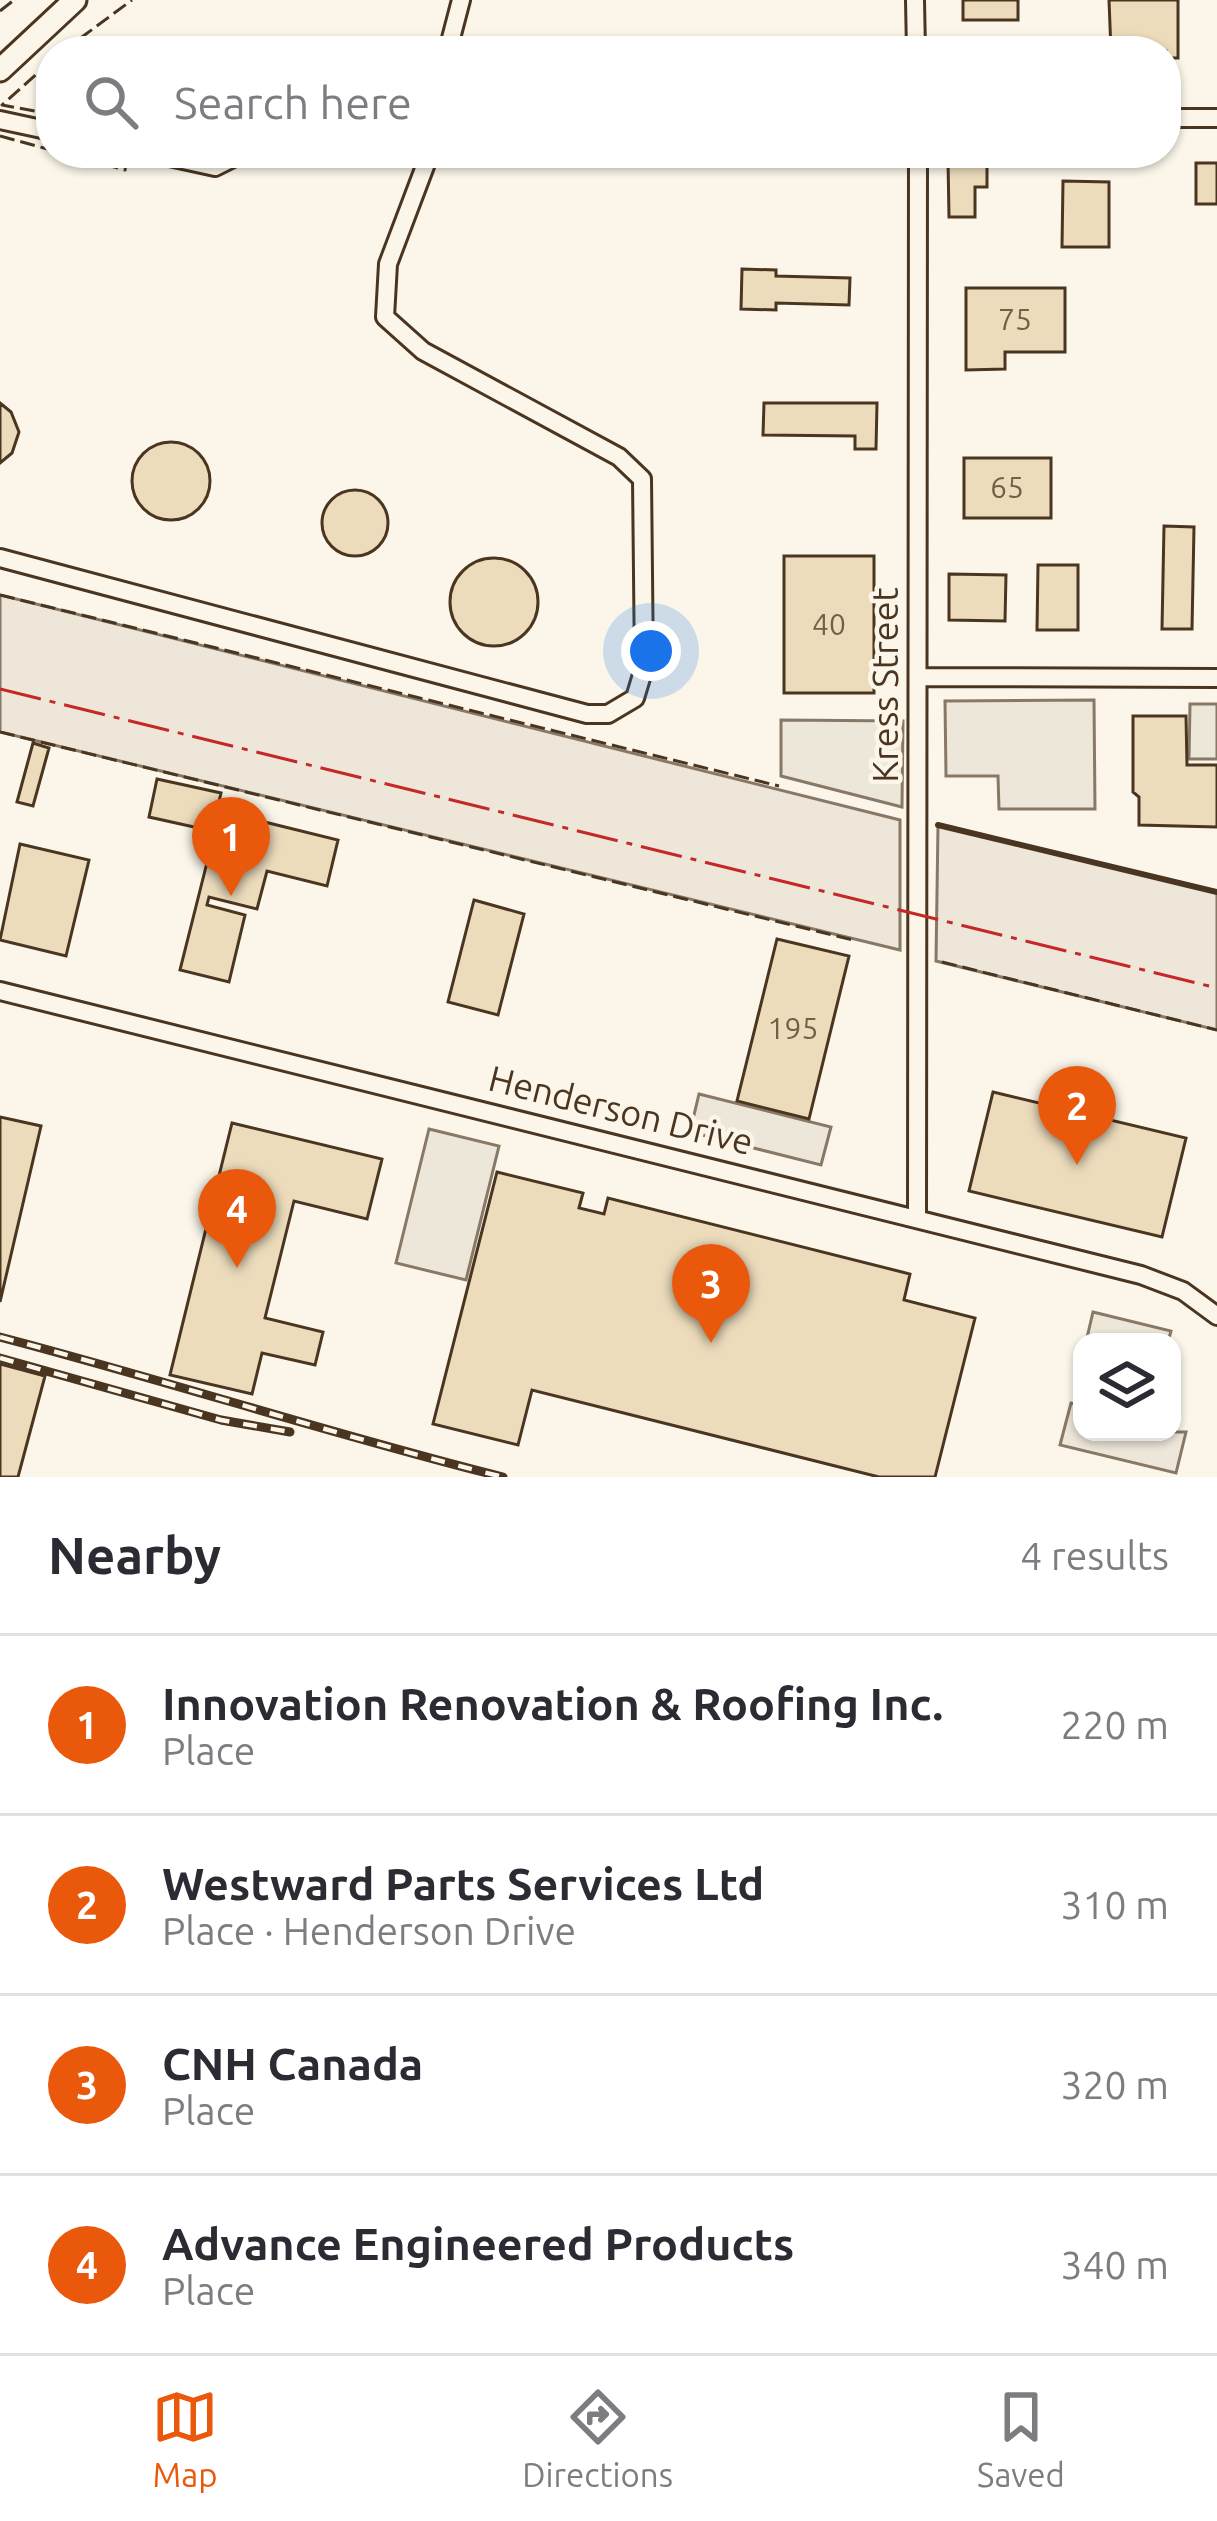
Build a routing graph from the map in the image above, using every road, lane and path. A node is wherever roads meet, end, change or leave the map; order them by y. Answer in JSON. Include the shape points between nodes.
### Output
{"nodes":[{"id":1,"x":75,"y":0,"type":"edge"},
{"id":2,"x":461,"y":0,"type":"edge"},
{"id":3,"x":915,"y":0,"type":"edge"},
{"id":4,"x":36,"y":36,"type":"edge"},
{"id":5,"x":36,"y":36,"type":"edge"},
{"id":6,"x":450,"y":36,"type":"edge"},
{"id":7,"x":916,"y":36,"type":"edge"},
{"id":8,"x":0,"y":70,"type":"edge"},
{"id":9,"x":1181,"y":118,"type":"edge"},
{"id":10,"x":1217,"y":118,"type":"edge"},
{"id":11,"x":0,"y":120,"type":"edge"},
{"id":12,"x":36,"y":128,"type":"edge"},
{"id":13,"x":424,"y":168,"type":"edge"},
{"id":14,"x":918,"y":168,"type":"edge"},
{"id":15,"x":0,"y":557,"type":"edge"},
{"id":16,"x":919,"y":677,"type":"junction"},
{"id":17,"x":1217,"y":678,"type":"edge"},
{"id":18,"x":0,"y":992,"type":"edge"},
{"id":19,"x":917,"y":1217,"type":"junction"},
{"id":20,"x":1217,"y":1316,"type":"edge"}],
"edges":[{"from":1,"to":5,"type":"main road"},
{"from":2,"to":6,"type":"street"},
{"from":3,"to":7,"type":"street"},
{"from":4,"to":8,"type":"main road"},
{"from":9,"to":10,"type":"street"},
{"from":11,"to":12,"type":"street"},
{"from":13,"to":15,"type":"street","via":[[388,264],[385,317],[423,351],[619,457],[642,478],[644,668],[635,698],[608,714],[587,714]]},
{"from":14,"to":16,"type":"street","name":"Kress Street"},
{"from":16,"to":17,"type":"street"},
{"from":16,"to":19,"type":"street","name":"Kress Street"},
{"from":18,"to":19,"type":"street","name":"Henderson Drive"},
{"from":19,"to":20,"type":"street","name":"Henderson Drive","via":[[1142,1275]]}]}
